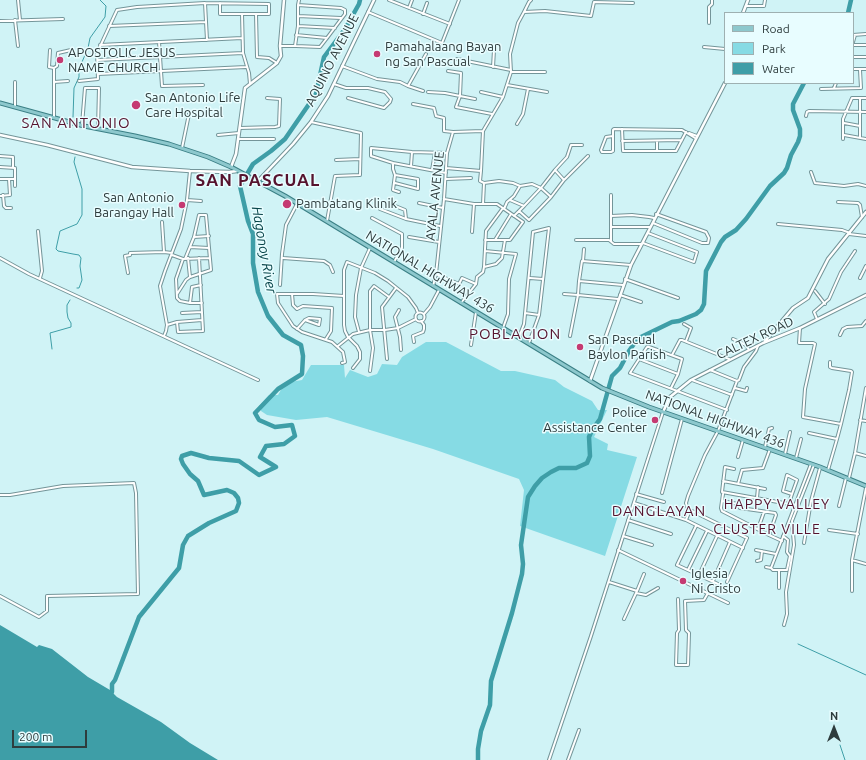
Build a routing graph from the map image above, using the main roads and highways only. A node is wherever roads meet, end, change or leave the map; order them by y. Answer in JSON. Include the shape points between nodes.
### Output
{"nodes":[{"id":1,"x":0,"y":103,"type":"edge"},
{"id":2,"x":866,"y":487,"type":"edge"}],
"edges":[{"from":1,"to":2,"type":"main road","name":"NATIONAL HIGHWAY 436","via":[[82,126],[182,148],[231,167],[602,388],[848,477]]}]}
